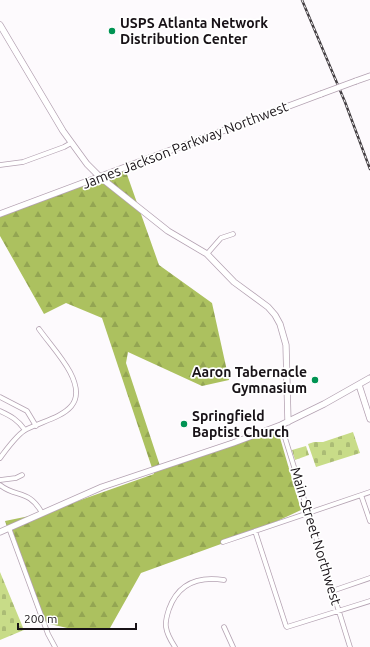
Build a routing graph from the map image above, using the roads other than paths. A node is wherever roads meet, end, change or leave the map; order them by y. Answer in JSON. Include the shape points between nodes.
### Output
{"nodes":[{"id":1,"x":0,"y":25,"type":"edge"},
{"id":2,"x":370,"y":76,"type":"edge"},
{"id":3,"x":71,"y":143,"type":"junction"},
{"id":4,"x":0,"y":165,"type":"edge"},
{"id":5,"x":100,"y":177,"type":"junction"},
{"id":6,"x":0,"y":214,"type":"edge"},
{"id":7,"x":233,"y":234,"type":"dead end"},
{"id":8,"x":206,"y":254,"type":"junction"},
{"id":9,"x":39,"y":329,"type":"dead end"},
{"id":10,"x":370,"y":378,"type":"edge"},
{"id":11,"x":359,"y":385,"type":"junction"},
{"id":12,"x":0,"y":397,"type":"edge"},
{"id":13,"x":0,"y":411,"type":"edge"},
{"id":14,"x":370,"y":419,"type":"edge"},
{"id":15,"x":288,"y":422,"type":"junction"},
{"id":16,"x":281,"y":425,"type":"junction"},
{"id":17,"x":36,"y":426,"type":"junction"},
{"id":18,"x":25,"y":430,"type":"junction"},
{"id":19,"x":0,"y":458,"type":"edge"},
{"id":20,"x":22,"y":475,"type":"dead end"},
{"id":21,"x":0,"y":480,"type":"edge"},
{"id":22,"x":0,"y":485,"type":"edge"},
{"id":23,"x":370,"y":492,"type":"edge"},
{"id":24,"x":362,"y":495,"type":"junction"},
{"id":25,"x":42,"y":513,"type":"junction"},
{"id":26,"x":308,"y":513,"type":"junction"},
{"id":27,"x":370,"y":521,"type":"edge"},
{"id":28,"x":9,"y":528,"type":"junction"},
{"id":29,"x":255,"y":531,"type":"junction"},
{"id":30,"x":0,"y":532,"type":"edge"},
{"id":31,"x":223,"y":542,"type":"dead end"},
{"id":32,"x":370,"y":578,"type":"edge"},
{"id":33,"x":224,"y":580,"type":"dead end"},
{"id":34,"x":332,"y":591,"type":"junction"},
{"id":35,"x":370,"y":601,"type":"edge"},
{"id":36,"x":339,"y":611,"type":"junction"},
{"id":37,"x":224,"y":627,"type":"dead end"},
{"id":38,"x":55,"y":647,"type":"edge"},
{"id":39,"x":175,"y":647,"type":"edge"},
{"id":40,"x":233,"y":647,"type":"edge"},
{"id":41,"x":350,"y":647,"type":"edge"}],
"edges":[{"from":1,"to":3,"type":"street"},
{"from":2,"to":5,"type":"street","name":"James Jackson Parkway Northwest","bridge":true},
{"from":3,"to":4,"type":"street","via":[[23,162]]},
{"from":3,"to":5,"type":"street"},
{"from":5,"to":6,"type":"street","name":"James Jackson Parkway Northwest"},
{"from":5,"to":8,"type":"street","via":[[168,231]]},
{"from":7,"to":8,"type":"street","via":[[221,238]]},
{"from":8,"to":15,"type":"street","via":[[234,282],[268,307],[280,324],[286,345]]},
{"from":9,"to":17,"type":"street","via":[[70,373],[76,398],[67,411]]},
{"from":10,"to":11,"type":"street"},
{"from":11,"to":14,"type":"street"},
{"from":11,"to":15,"type":"street"},
{"from":12,"to":17,"type":"street","via":[[27,411]]},
{"from":13,"to":18,"type":"street","via":[[14,417]]},
{"from":15,"to":16,"type":"street"},
{"from":16,"to":25,"type":"street","via":[[102,487]]},
{"from":16,"to":26,"type":"street","name":"Main Street Northwest"},
{"from":17,"to":18,"type":"street"},
{"from":18,"to":19,"type":"street"},
{"from":20,"to":21,"type":"street"},
{"from":22,"to":25,"type":"street","via":[[25,495],[38,505]]},
{"from":23,"to":24,"type":"street"},
{"from":24,"to":26,"type":"street"},
{"from":24,"to":27,"type":"street"},
{"from":25,"to":28,"type":"street"},
{"from":26,"to":29,"type":"street"},
{"from":26,"to":34,"type":"street","name":"Main Street Northwest"},
{"from":28,"to":30,"type":"street"},
{"from":28,"to":38,"type":"street"},
{"from":29,"to":31,"type":"street"},
{"from":29,"to":36,"type":"street","via":[[286,626]]},
{"from":32,"to":34,"type":"street"},
{"from":33,"to":39,"type":"street","via":[[198,580],[176,595],[166,619],[167,632]]},
{"from":34,"to":36,"type":"street","name":"Main Street Northwest"},
{"from":35,"to":36,"type":"street"},
{"from":36,"to":41,"type":"street","name":"Main Street Northwest"},
{"from":37,"to":40,"type":"street"}]}
